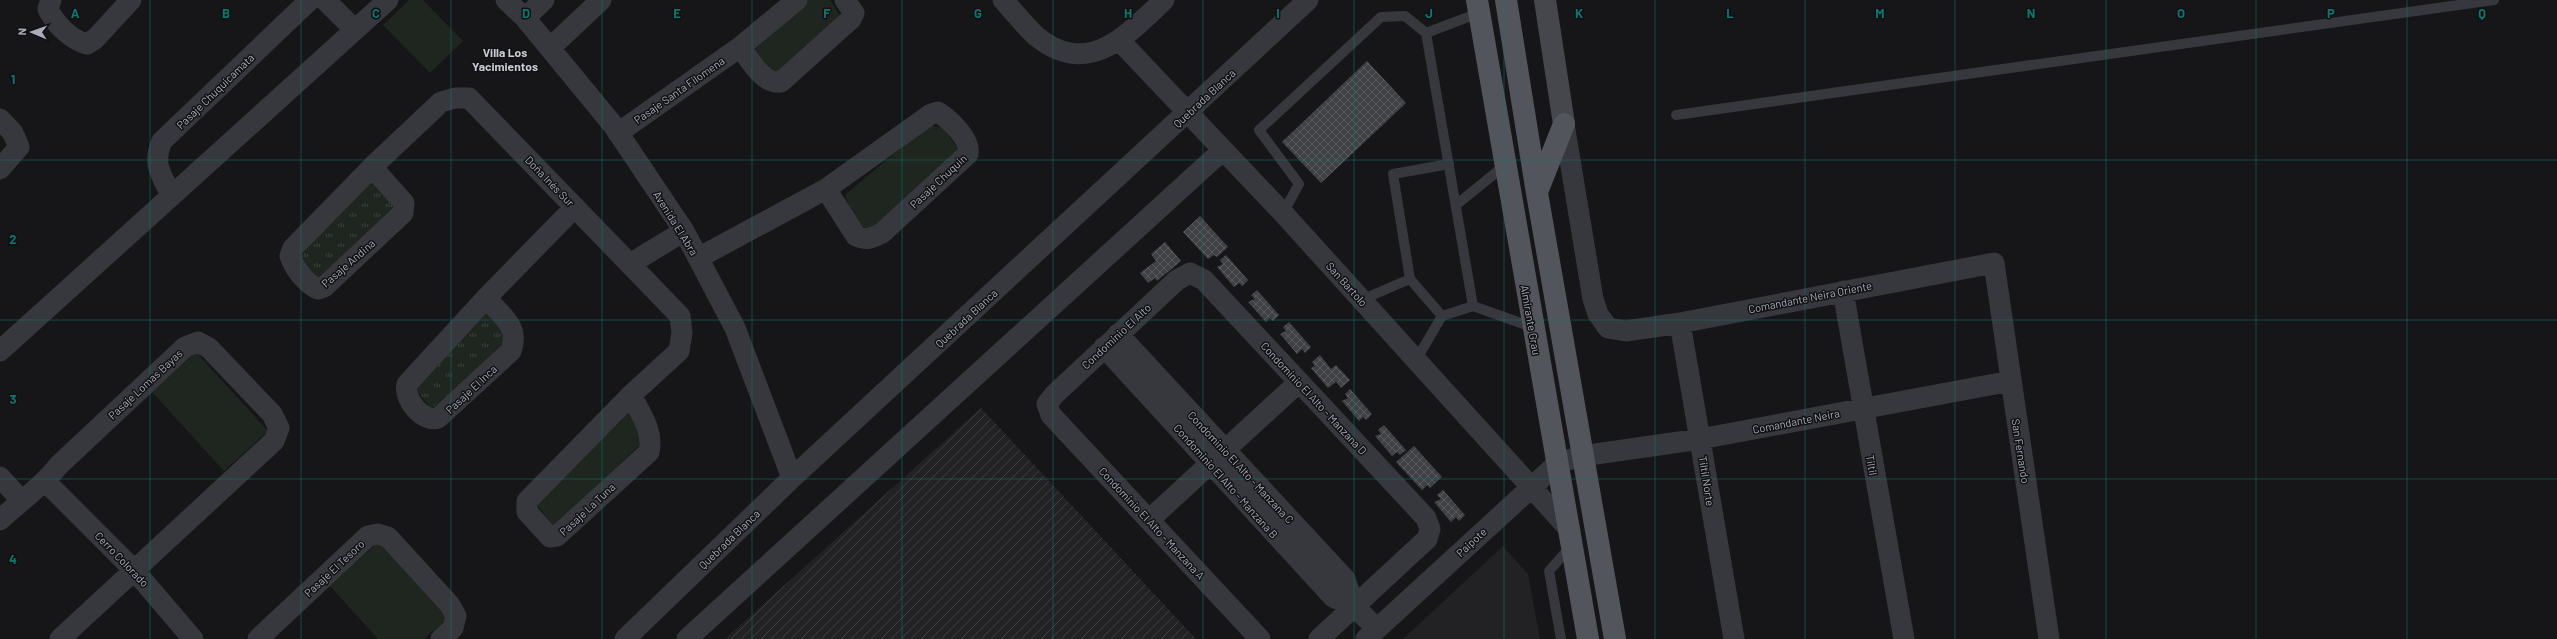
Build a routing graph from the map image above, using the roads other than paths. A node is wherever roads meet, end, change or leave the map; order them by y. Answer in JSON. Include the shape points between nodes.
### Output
{"nodes":[{"id":1,"x":50,"y":0,"type":"edge"},
{"id":2,"x":130,"y":0,"type":"edge"},
{"id":3,"x":310,"y":0,"type":"edge"},
{"id":4,"x":325,"y":0,"type":"edge"},
{"id":5,"x":388,"y":0,"type":"edge"},
{"id":6,"x":506,"y":0,"type":"edge"},
{"id":7,"x":544,"y":0,"type":"edge"},
{"id":8,"x":601,"y":0,"type":"edge"},
{"id":9,"x":797,"y":0,"type":"edge"},
{"id":10,"x":845,"y":0,"type":"edge"},
{"id":11,"x":1003,"y":0,"type":"edge"},
{"id":12,"x":1164,"y":0,"type":"edge"},
{"id":13,"x":1308,"y":0,"type":"edge"},
{"id":14,"x":1506,"y":0,"type":"edge"},
{"id":15,"x":1545,"y":0,"type":"edge"},
{"id":16,"x":2494,"y":0,"type":"edge"},
{"id":17,"x":1478,"y":7,"type":"edge"},
{"id":18,"x":525,"y":18,"type":"junction"},
{"id":19,"x":355,"y":30,"type":"junction"},
{"id":20,"x":1426,"y":33,"type":"junction"},
{"id":21,"x":1120,"y":41,"type":"junction"},
{"id":22,"x":740,"y":47,"type":"junction"},
{"id":23,"x":550,"y":48,"type":"junction"},
{"id":24,"x":469,"y":98,"type":"joint"},
{"id":25,"x":1189,"y":112,"type":"junction"},
{"id":26,"x":1676,"y":116,"type":"dead end"},
{"id":27,"x":0,"y":119,"type":"edge"},
{"id":28,"x":1564,"y":124,"type":"junction"},
{"id":29,"x":618,"y":133,"type":"junction"},
{"id":30,"x":1223,"y":150,"type":"junction"},
{"id":31,"x":1449,"y":164,"type":"junction"},
{"id":32,"x":1504,"y":166,"type":"junction"},
{"id":33,"x":372,"y":167,"type":"junction"},
{"id":34,"x":0,"y":169,"type":"edge"},
{"id":35,"x":826,"y":189,"type":"junction"},
{"id":36,"x":1537,"y":193,"type":"junction"},
{"id":37,"x":171,"y":195,"type":"junction"},
{"id":38,"x":1456,"y":205,"type":"junction"},
{"id":39,"x":575,"y":207,"type":"junction"},
{"id":40,"x":1283,"y":213,"type":"junction"},
{"id":41,"x":684,"y":231,"type":"junction"},
{"id":42,"x":698,"y":258,"type":"junction"},
{"id":43,"x":1994,"y":263,"type":"joint"},
{"id":44,"x":630,"y":264,"type":"junction"},
{"id":45,"x":1190,"y":273,"type":"joint"},
{"id":46,"x":1410,"y":279,"type":"junction"},
{"id":47,"x":1843,"y":290,"type":"junction"},
{"id":48,"x":486,"y":298,"type":"junction"},
{"id":49,"x":1361,"y":300,"type":"junction"},
{"id":50,"x":1473,"y":306,"type":"junction"},
{"id":51,"x":680,"y":316,"type":"joint"},
{"id":52,"x":1442,"y":316,"type":"junction"},
{"id":53,"x":1680,"y":323,"type":"junction"},
{"id":54,"x":1532,"y":327,"type":"junction"},
{"id":55,"x":1111,"y":341,"type":"junction"},
{"id":56,"x":0,"y":351,"type":"edge"},
{"id":57,"x":1416,"y":360,"type":"junction"},
{"id":58,"x":2011,"y":381,"type":"junction"},
{"id":59,"x":1299,"y":382,"type":"junction"},
{"id":60,"x":631,"y":395,"type":"junction"},
{"id":61,"x":1047,"y":404,"type":"joint"},
{"id":62,"x":1862,"y":408,"type":"junction"},
{"id":63,"x":1700,"y":439,"type":"junction"},
{"id":64,"x":1226,"y":450,"type":"junction"},
{"id":65,"x":1582,"y":456,"type":"junction"},
{"id":66,"x":1558,"y":463,"type":"junction"},
{"id":67,"x":1211,"y":464,"type":"junction"},
{"id":68,"x":0,"y":477,"type":"edge"},
{"id":69,"x":792,"y":478,"type":"junction"},
{"id":70,"x":46,"y":482,"type":"junction"},
{"id":71,"x":1531,"y":487,"type":"junction"},
{"id":72,"x":21,"y":500,"type":"junction"},
{"id":73,"x":0,"y":520,"type":"edge"},
{"id":74,"x":1149,"y":520,"type":"junction"},
{"id":75,"x":1571,"y":538,"type":"junction"},
{"id":76,"x":134,"y":570,"type":"junction"},
{"id":77,"x":1354,"y":606,"type":"junction"},
{"id":78,"x":1372,"y":634,"type":"edge"},
{"id":79,"x":60,"y":639,"type":"edge"},
{"id":80,"x":193,"y":639,"type":"edge"},
{"id":81,"x":258,"y":639,"type":"edge"},
{"id":82,"x":441,"y":639,"type":"edge"},
{"id":83,"x":626,"y":639,"type":"edge"},
{"id":84,"x":687,"y":639,"type":"edge"},
{"id":85,"x":1260,"y":639,"type":"edge"},
{"id":86,"x":1319,"y":639,"type":"edge"},
{"id":87,"x":1561,"y":639,"type":"edge"},
{"id":88,"x":1588,"y":639,"type":"edge"},
{"id":89,"x":1615,"y":639,"type":"edge"},
{"id":90,"x":1734,"y":639,"type":"edge"},
{"id":91,"x":1904,"y":639,"type":"edge"},
{"id":92,"x":2049,"y":639,"type":"edge"}],
"edges":[{"from":1,"to":2,"type":"street","via":[[48,9],[52,17],[77,42],[87,44],[96,39]]},
{"from":3,"to":37,"type":"street","name":"Pasaje Chuquicamata","via":[[162,142],[156,154],[157,166]]},
{"from":4,"to":19,"type":"street"},
{"from":5,"to":19,"type":"street"},
{"from":6,"to":18,"type":"street","name":"Avenida El Abra"},
{"from":7,"to":18,"type":"street"},
{"from":8,"to":23,"type":"street"},
{"from":9,"to":22,"type":"street","name":"Pasaje Santa Filomena"},
{"from":10,"to":22,"type":"street","via":[[854,13],[851,19],[782,82],[766,80]]},
{"from":11,"to":21,"type":"street","via":[[1037,36],[1060,50],[1076,54],[1099,51]]},
{"from":12,"to":21,"type":"street"},
{"from":13,"to":25,"type":"street","name":"Quebrada Blanca"},
{"from":14,"to":36,"type":"main road"},
{"from":15,"to":28,"type":"street"},
{"from":16,"to":26,"type":"lane"},
{"from":17,"to":20,"type":"lane"},
{"from":17,"to":32,"type":"main road","name":"Almirante Grau"},
{"from":18,"to":23,"type":"street","name":"Avenida El Abra"},
{"from":19,"to":37,"type":"street"},
{"from":20,"to":31,"type":"lane"},
{"from":20,"to":40,"type":"lane","via":[[1405,16],[1381,17],[1259,130],[1299,184]]},
{"from":21,"to":25,"type":"street","name":"San Bartolo"},
{"from":22,"to":29,"type":"street","name":"Pasaje Santa Filomena"},
{"from":23,"to":29,"type":"street","name":"Avenida El Abra"},
{"from":24,"to":33,"type":"street","name":"Pasaje Andina","via":[[441,102]]},
{"from":24,"to":39,"type":"street","name":"Doña Inés Sur"},
{"from":25,"to":30,"type":"street","name":"San Bartolo"},
{"from":25,"to":69,"type":"street","name":"Quebrada Blanca"},
{"from":27,"to":34,"type":"street","via":[[13,133],[19,147]]},
{"from":28,"to":36,"type":"main road"},
{"from":28,"to":53,"type":"street","name":"Comandante Neira Oriente","via":[[1593,299],[1598,314],[1608,328],[1626,331]]},
{"from":29,"to":41,"type":"street","name":"Avenida El Abra"},
{"from":30,"to":40,"type":"street","name":"San Bartolo"},
{"from":30,"to":84,"type":"street"},
{"from":31,"to":38,"type":"lane"},
{"from":31,"to":46,"type":"lane","via":[[1393,174]]},
{"from":32,"to":38,"type":"lane"},
{"from":32,"to":54,"type":"main road","name":"Almirante Grau"},
{"from":33,"to":33,"type":"street","name":"Pasaje Andina","via":[[293,248],[290,256],[293,264],[312,287],[318,289],[324,286],[403,213],[404,203]]},
{"from":35,"to":35,"type":"street","name":"Pasaje Chuquin","via":[[856,236],[871,239],[882,233],[962,160],[970,148],[938,112],[931,114]]},
{"from":35,"to":42,"type":"street","name":"Pasaje Chuquin"},
{"from":36,"to":65,"type":"main road"},
{"from":37,"to":56,"type":"street"},
{"from":38,"to":50,"type":"lane"},
{"from":39,"to":44,"type":"street","name":"Doña Inés Sur"},
{"from":39,"to":48,"type":"street","name":"Pasaje El Inca"},
{"from":40,"to":49,"type":"street","name":"San Bartolo"},
{"from":41,"to":42,"type":"street","name":"Avenida El Abra"},
{"from":41,"to":44,"type":"street"},
{"from":42,"to":69,"type":"street","name":"Avenida El Abra","via":[[735,328]]},
{"from":43,"to":47,"type":"street","name":"Comandante Neira Oriente"},
{"from":43,"to":58,"type":"street","name":"San Fernando"},
{"from":44,"to":51,"type":"street","name":"Doña Inés Sur"},
{"from":45,"to":55,"type":"street","name":"Condominio El Alto","via":[[1177,280]]},
{"from":45,"to":59,"type":"street","name":"Condominio El Alto - Manzana D","via":[[1204,280]]},
{"from":46,"to":49,"type":"lane"},
{"from":46,"to":52,"type":"lane"},
{"from":47,"to":53,"type":"street","name":"Comandante Neira Oriente"},
{"from":47,"to":62,"type":"street","name":"Tiltil"},
{"from":48,"to":48,"type":"street","name":"Pasaje El Inca","via":[[513,329],[515,340],[511,351],[438,418],[426,418],[408,398],[407,384]]},
{"from":49,"to":57,"type":"street","name":"San Bartolo"},
{"from":50,"to":52,"type":"lane"},
{"from":50,"to":54,"type":"lane"},
{"from":51,"to":60,"type":"street","name":"Pasaje La Tuna","via":[[682,334],[679,351]]},
{"from":52,"to":57,"type":"lane"},
{"from":53,"to":63,"type":"street","name":"Tiltil Norte"},
{"from":54,"to":66,"type":"main road","name":"Almirante Grau"},
{"from":55,"to":61,"type":"street","name":"Condominio El Alto"},
{"from":55,"to":64,"type":"street","name":"Condominio El Alto - Manzana C"},
{"from":55,"to":67,"type":"street","name":"Condominio El Alto - Manzana B"},
{"from":57,"to":71,"type":"street","name":"San Bartolo"},
{"from":58,"to":62,"type":"street","name":"Comandante Neira"},
{"from":58,"to":92,"type":"street","name":"San Fernando"},
{"from":59,"to":64,"type":"street"},
{"from":59,"to":77,"type":"street","name":"Condominio El Alto - Manzana D","via":[[1426,518],[1430,529],[1427,539]]},
{"from":60,"to":60,"type":"street","name":"Pasaje La Tuna","via":[[649,432],[649,452],[557,536],[550,537],[527,512],[527,501]]},
{"from":61,"to":74,"type":"street","name":"Condominio El Alto - Manzana A","via":[[1051,415]]},
{"from":62,"to":63,"type":"street","name":"Comandante Neira"},
{"from":62,"to":91,"type":"street","name":"Tiltil"},
{"from":63,"to":65,"type":"street","name":"Comandante Neira"},
{"from":63,"to":90,"type":"street","name":"Tiltil Norte"},
{"from":64,"to":67,"type":"street"},
{"from":64,"to":77,"type":"street","name":"Condominio El Alto - Manzana C","via":[[1346,579]]},
{"from":65,"to":66,"type":"street","name":"Paipote"},
{"from":65,"to":89,"type":"main road"},
{"from":66,"to":71,"type":"street","name":"Paipote"},
{"from":66,"to":75,"type":"main road","name":"Almirante Grau"},
{"from":67,"to":74,"type":"street"},
{"from":67,"to":77,"type":"street","name":"Condominio El Alto - Manzana B","via":[[1332,597]]},
{"from":68,"to":72,"type":"street"},
{"from":69,"to":83,"type":"street","name":"Quebrada Blanca"},
{"from":70,"to":72,"type":"street","name":"Pasaje Lomas Bayas"},
{"from":70,"to":76,"type":"street","name":"Cerro Colorado"},
{"from":70,"to":76,"type":"street","name":"Pasaje Lomas Bayas","via":[[58,466],[185,347],[198,342],[209,348],[272,414],[279,428],[274,441]]},
{"from":71,"to":75,"type":"street","name":"San Bartolo"},
{"from":71,"to":78,"type":"street","name":"Paipote"},
{"from":72,"to":73,"type":"street","name":"Pasaje Lomas Bayas"},
{"from":74,"to":85,"type":"street","name":"Condominio El Alto - Manzana A"},
{"from":75,"to":87,"type":"lane","via":[[1549,571]]},
{"from":75,"to":88,"type":"main road","name":"Almirante Grau"},
{"from":76,"to":79,"type":"street","name":"Pasaje Lomas Bayas"},
{"from":76,"to":80,"type":"street","name":"Cerro Colorado"},
{"from":77,"to":78,"type":"street"},
{"from":77,"to":86,"type":"street"},
{"from":81,"to":82,"type":"street","name":"Pasaje El Tesoro","via":[[368,536],[378,534],[388,538],[450,605],[456,616],[453,628]]}]}
